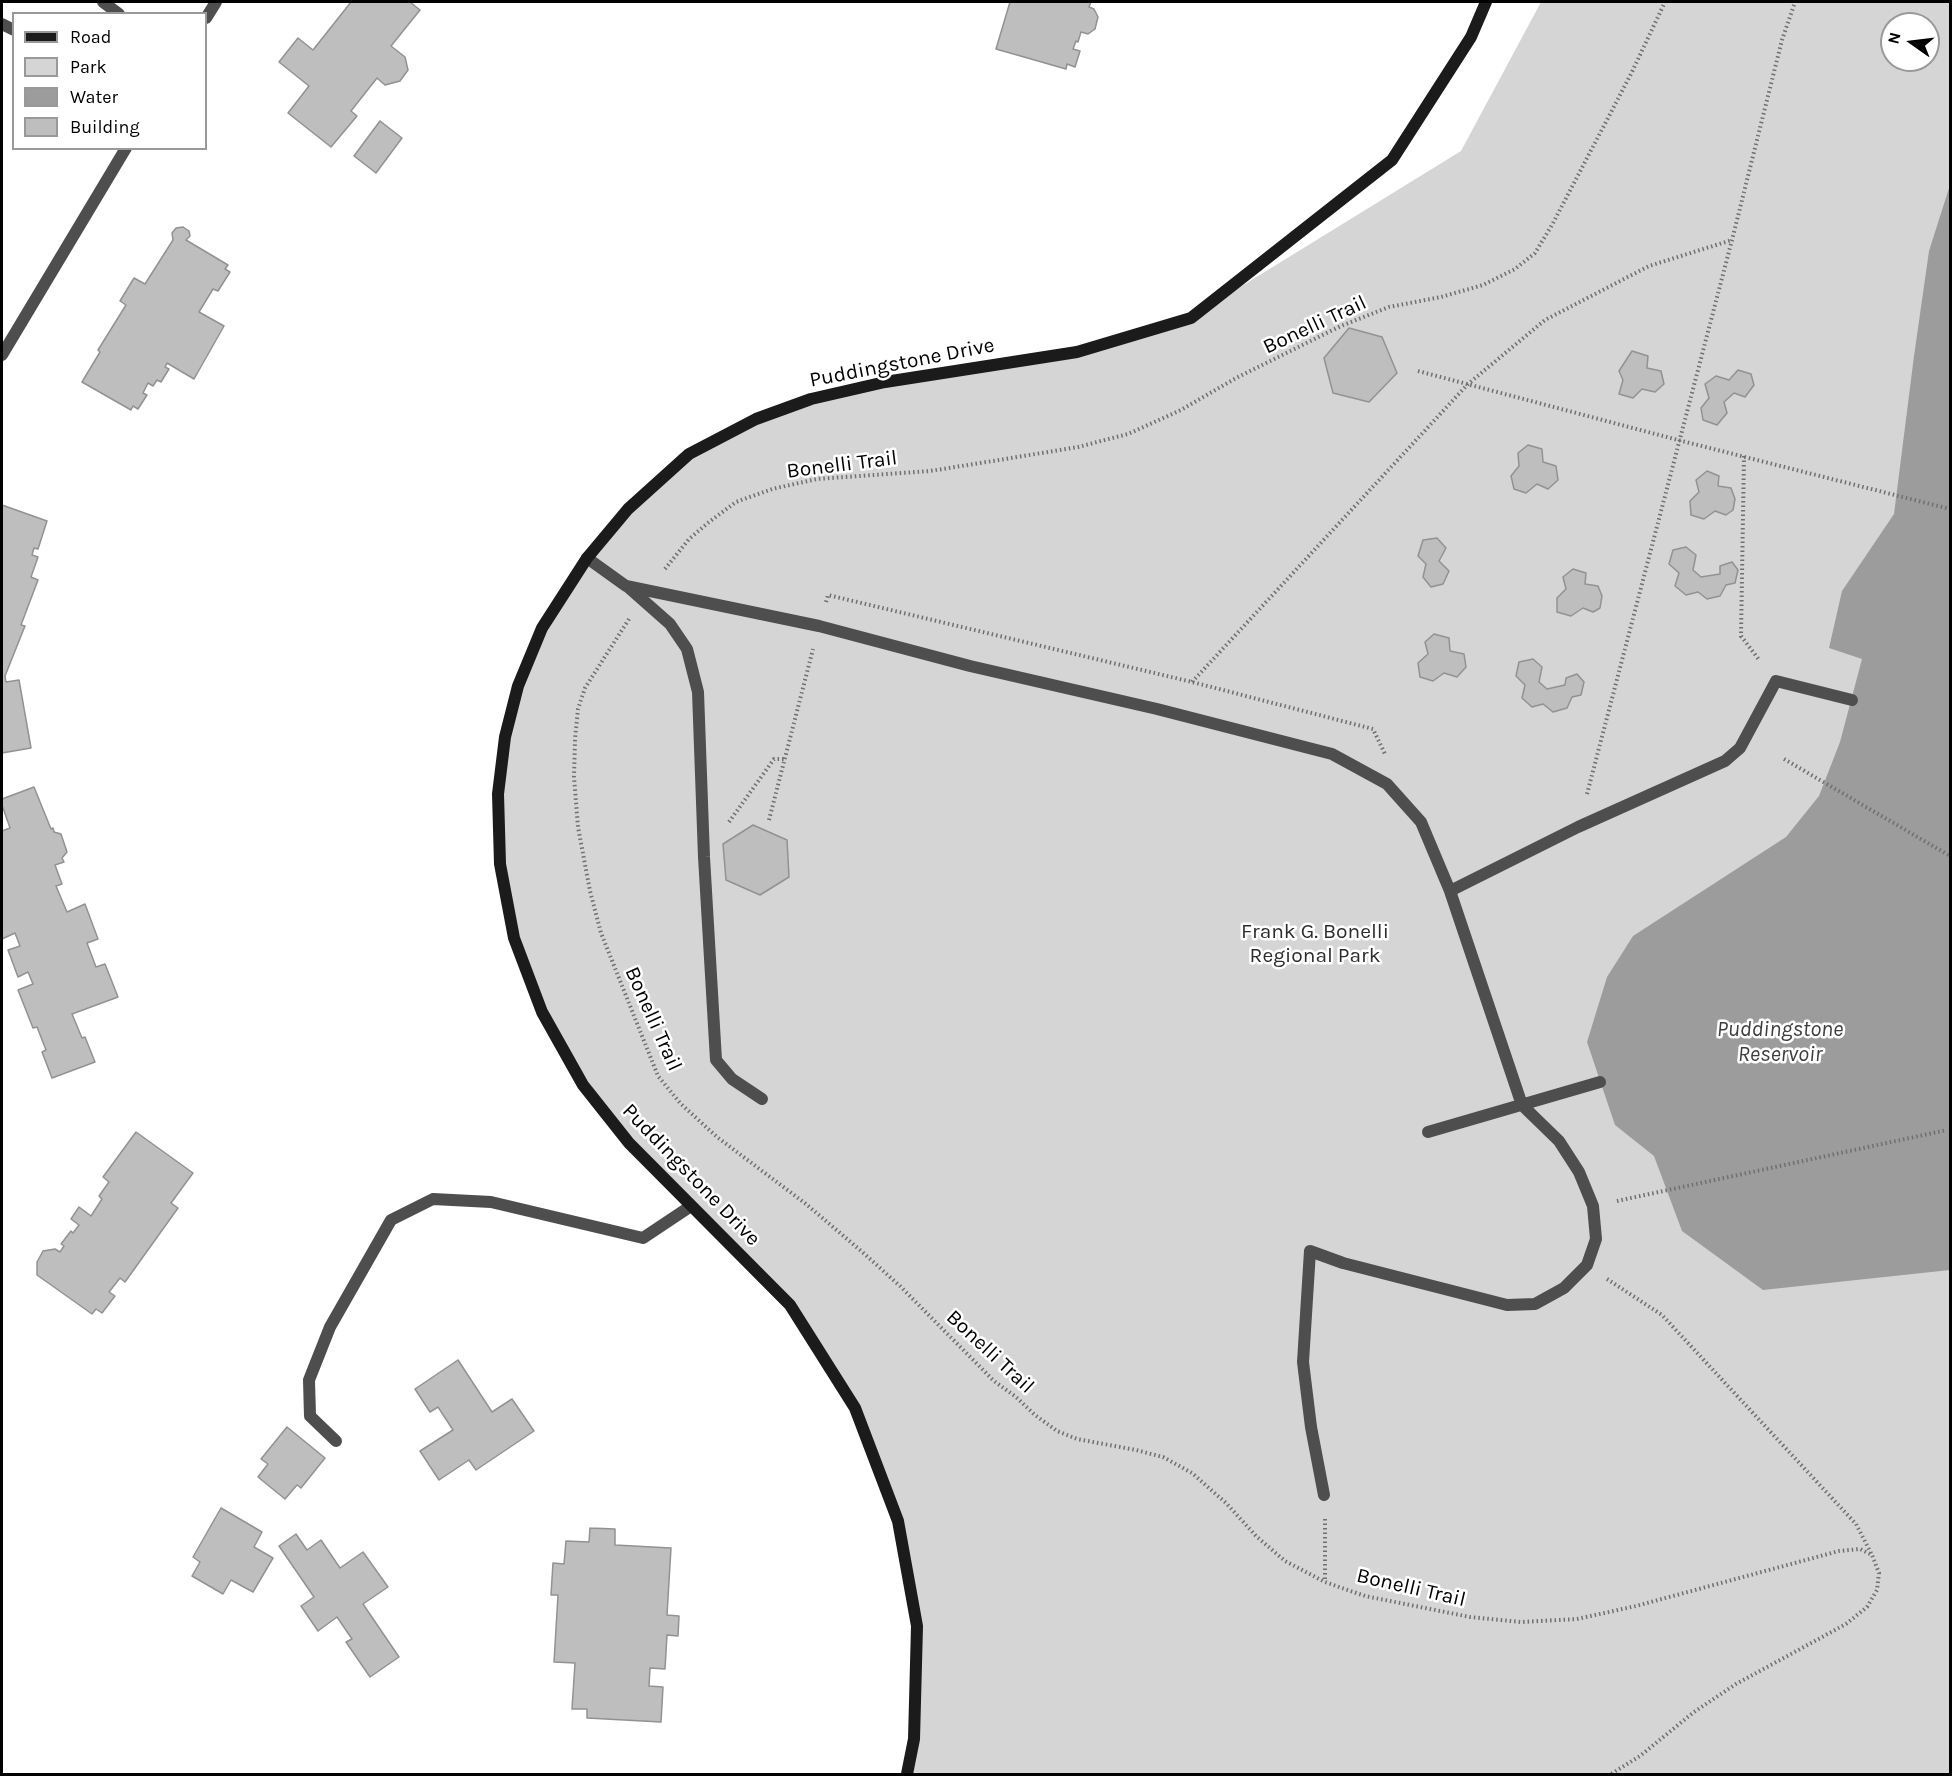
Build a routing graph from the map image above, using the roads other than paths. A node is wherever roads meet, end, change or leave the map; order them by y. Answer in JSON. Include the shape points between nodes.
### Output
{"nodes":[{"id":1,"x":103,"y":2,"type":"edge"},
{"id":2,"x":216,"y":2,"type":"edge"},
{"id":3,"x":1486,"y":2,"type":"edge"},
{"id":4,"x":116,"y":12,"type":"edge"},
{"id":5,"x":207,"y":16,"type":"edge"},
{"id":6,"x":125,"y":150,"type":"edge"},
{"id":7,"x":2,"y":355,"type":"edge"},
{"id":8,"x":587,"y":558,"type":"junction"},
{"id":9,"x":646,"y":595,"type":"junction"},
{"id":10,"x":1852,"y":700,"type":"dead end"},
{"id":11,"x":1450,"y":891,"type":"junction"},
{"id":12,"x":1600,"y":1082,"type":"dead end"},
{"id":13,"x":762,"y":1100,"type":"dead end"},
{"id":14,"x":1522,"y":1105,"type":"junction"},
{"id":15,"x":1428,"y":1132,"type":"dead end"},
{"id":16,"x":691,"y":1206,"type":"junction"},
{"id":17,"x":336,"y":1441,"type":"dead end"},
{"id":18,"x":1324,"y":1496,"type":"road end"},
{"id":19,"x":907,"y":1774,"type":"edge"}],
"edges":[{"from":1,"to":4,"type":"street"},
{"from":2,"to":5,"type":"street"},
{"from":3,"to":8,"type":"street","name":"Puddingstone Drive","via":[[1472,37],[1392,160],[1191,318],[1077,352],[885,382],[811,399],[756,419],[689,454],[628,509]]},
{"from":6,"to":7,"type":"street"},
{"from":8,"to":9,"type":"street","via":[[626,586]]},
{"from":8,"to":16,"type":"street","name":"Puddingstone Drive","via":[[542,628],[518,686],[498,794],[500,864],[514,938],[542,1012],[589,1093],[628,1143]]},
{"from":9,"to":11,"type":"street","via":[[819,626],[1332,754],[1387,784],[1421,822]]},
{"from":9,"to":13,"type":"street","via":[[687,649],[698,692],[716,1060],[732,1079]]},
{"from":10,"to":11,"type":"street","via":[[1776,681],[1740,748],[1725,761],[1578,827]]},
{"from":11,"to":14,"type":"street"},
{"from":12,"to":14,"type":"street"},
{"from":14,"to":15,"type":"street"},
{"from":14,"to":18,"type":"street","via":[[1559,1141],[1579,1172],[1593,1206],[1596,1239],[1587,1265],[1564,1288],[1535,1304],[1506,1305],[1310,1251],[1303,1362]]},
{"from":16,"to":17,"type":"street","via":[[643,1238],[491,1202],[433,1199],[391,1220],[330,1327],[309,1380],[310,1416]]},
{"from":16,"to":19,"type":"street","name":"Puddingstone Drive","via":[[790,1305],[855,1408],[898,1521],[917,1626],[914,1739]]}]}
